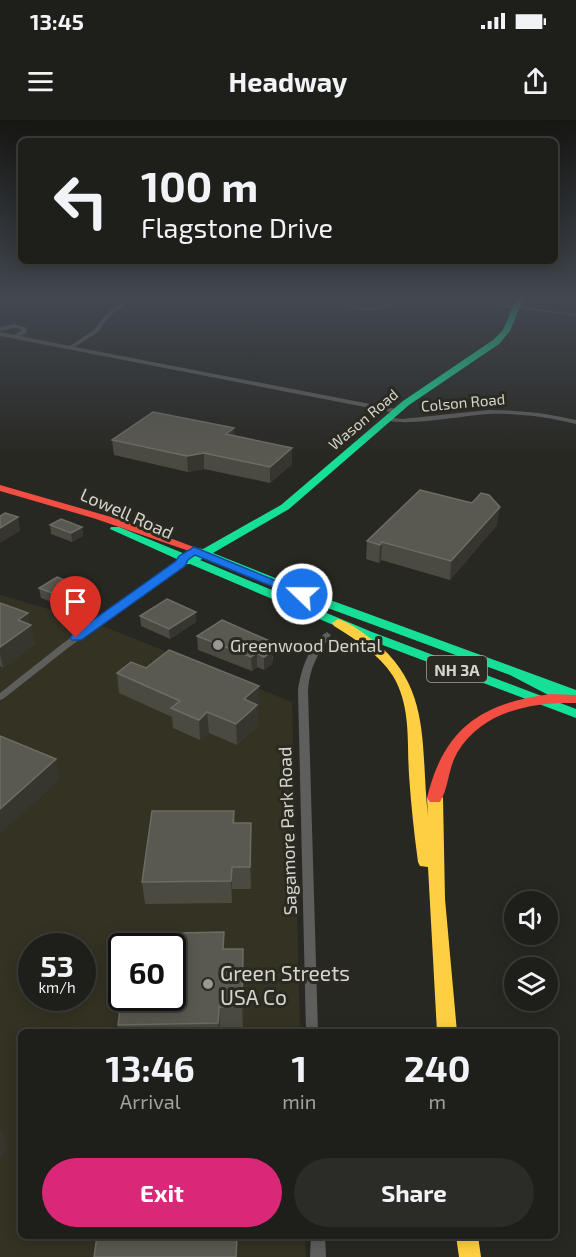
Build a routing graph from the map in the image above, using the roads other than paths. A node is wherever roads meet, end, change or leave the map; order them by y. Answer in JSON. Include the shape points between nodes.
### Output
{"nodes":[{"id":1,"x":80,"y":350,"type":"edge"},
{"id":2,"x":484,"y":350,"type":"edge"},
{"id":3,"x":391,"y":416,"type":"junction"},
{"id":4,"x":576,"y":422,"type":"edge"},
{"id":5,"x":0,"y":488,"type":"edge"},
{"id":6,"x":190,"y":557,"type":"junction"},
{"id":7,"x":338,"y":622,"type":"junction"},
{"id":8,"x":327,"y":635,"type":"dead end"},
{"id":9,"x":0,"y":697,"type":"edge"},
{"id":10,"x":572,"y":697,"type":"edge"},
{"id":11,"x":537,"y":699,"type":"junction"},
{"id":12,"x":576,"y":706,"type":"edge"},
{"id":13,"x":576,"y":714,"type":"edge"},
{"id":14,"x":438,"y":937,"type":"junction"},
{"id":15,"x":312,"y":1029,"type":"edge"},
{"id":16,"x":447,"y":1029,"type":"edge"},
{"id":17,"x":318,"y":1239,"type":"edge"},
{"id":18,"x":467,"y":1239,"type":"edge"},
{"id":19,"x":318,"y":1257,"type":"edge"},
{"id":20,"x":470,"y":1257,"type":"edge"}],
"edges":[{"from":1,"to":3,"type":"street","name":"Colson Road"},
{"from":2,"to":3,"type":"main road","name":"Wason Road"},
{"from":3,"to":4,"type":"street","name":"Colson Road","via":[[402,421],[500,410]]},
{"from":3,"to":6,"type":"main road","name":"Wason Road","via":[[280,511]]},
{"from":5,"to":6,"type":"main road","name":"Lowell Road","number":"NH 3A","via":[[64,504]]},
{"from":6,"to":7,"type":"main road","name":"Lowell Road","number":"NH 3A"},
{"from":6,"to":9,"type":"street"},
{"from":6,"to":10,"type":"main road","name":"Lowell Road","number":"NH 3A","via":[[510,670]]},
{"from":7,"to":11,"type":"main road","name":"Lowell Road","number":"NH 3A"},
{"from":7,"to":14,"type":"main road","via":[[382,655],[407,692],[421,829]]},
{"from":8,"to":15,"type":"street","name":"Sagamore Park Road","via":[[310,660],[303,691]]},
{"from":10,"to":11,"type":"main road"},
{"from":10,"to":12,"type":"main road","name":"Lowell Road"},
{"from":11,"to":13,"type":"main road","name":"Lowell Road","number":"NH 3A"},
{"from":11,"to":14,"type":"main road","via":[[504,708],[475,723],[444,763],[434,814]]},
{"from":14,"to":16,"type":"main road"},
{"from":17,"to":19,"type":"street"},
{"from":18,"to":20,"type":"main road"}]}
